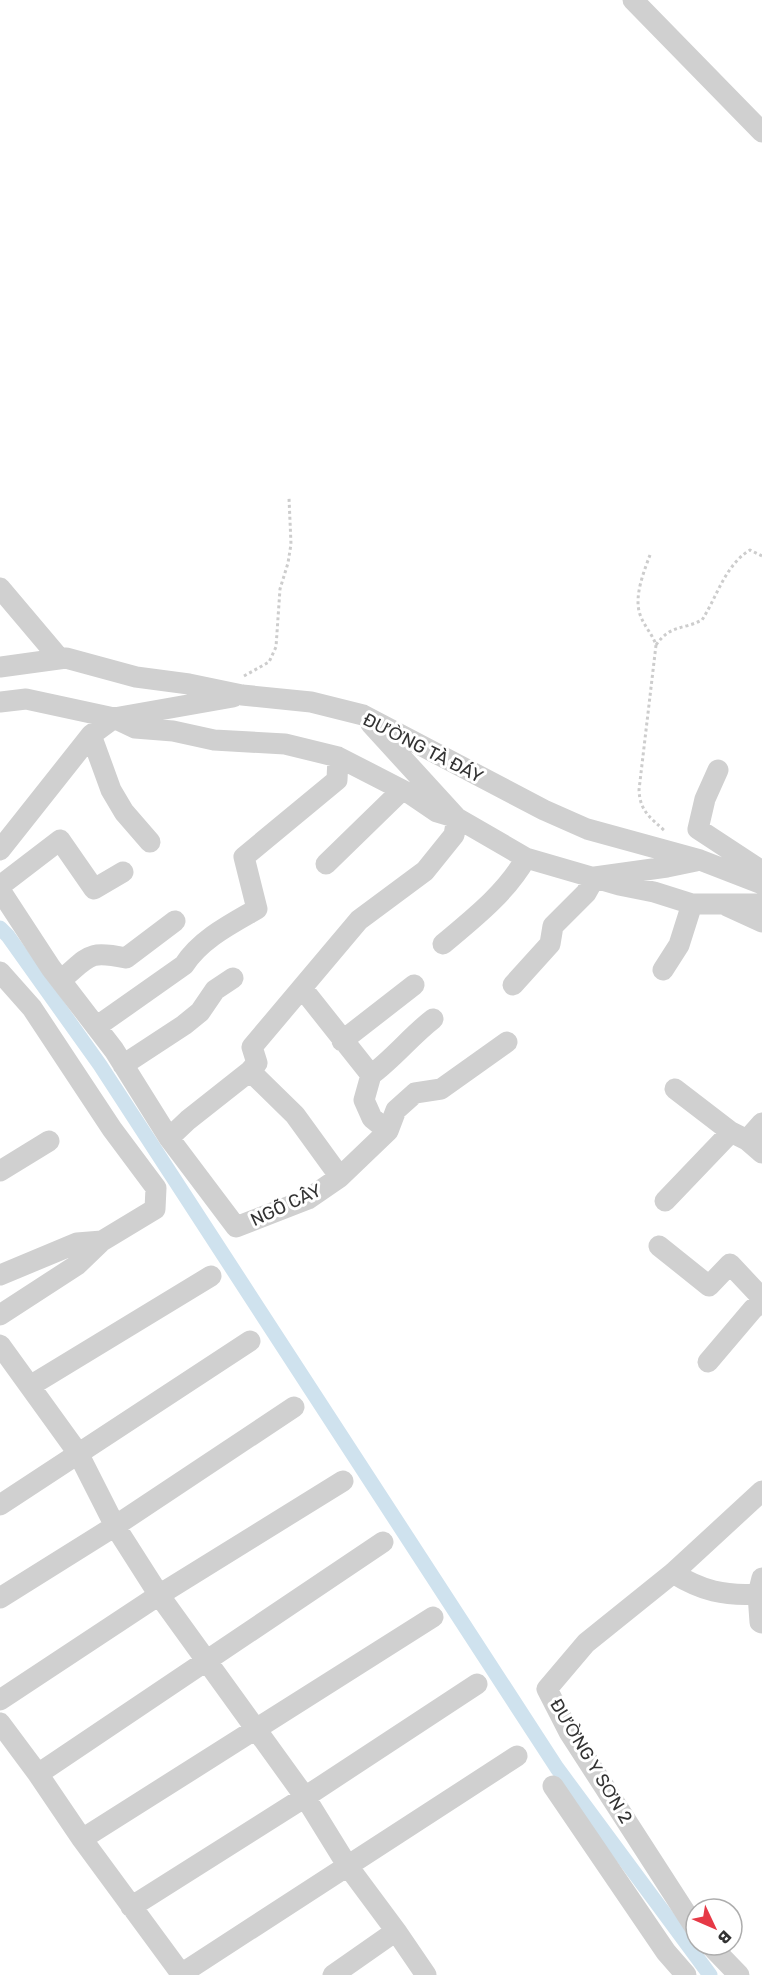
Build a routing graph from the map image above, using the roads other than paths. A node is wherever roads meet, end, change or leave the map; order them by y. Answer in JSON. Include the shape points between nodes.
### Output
{"nodes":[{"id":1,"x":633,"y":0,"type":"edge"},
{"id":2,"x":762,"y":132,"type":"edge"},
{"id":3,"x":0,"y":588,"type":"edge"},
{"id":4,"x":60,"y":659,"type":"junction"},
{"id":5,"x":0,"y":667,"type":"edge"},
{"id":6,"x":239,"y":687,"type":"junction"},
{"id":7,"x":0,"y":702,"type":"edge"},
{"id":8,"x":363,"y":716,"type":"junction"},
{"id":9,"x":114,"y":718,"type":"junction"},
{"id":10,"x":91,"y":735,"type":"junction"},
{"id":11,"x":338,"y":757,"type":"junction"},
{"id":12,"x":718,"y":770,"type":"dead end"},
{"id":13,"x":402,"y":790,"type":"junction"},
{"id":14,"x":456,"y":818,"type":"junction"},
{"id":15,"x":150,"y":842,"type":"dead end"},
{"id":16,"x":0,"y":850,"type":"edge"},
{"id":17,"x":526,"y":858,"type":"junction"},
{"id":18,"x":700,"y":860,"type":"junction"},
{"id":19,"x":326,"y":864,"type":"dead end"},
{"id":20,"x":762,"y":871,"type":"edge"},
{"id":21,"x":123,"y":872,"type":"dead end"},
{"id":22,"x":596,"y":877,"type":"junction"},
{"id":23,"x":762,"y":884,"type":"edge"},
{"id":24,"x":0,"y":888,"type":"edge"},
{"id":25,"x":692,"y":904,"type":"junction"},
{"id":26,"x":725,"y":904,"type":"junction"},
{"id":27,"x":762,"y":904,"type":"edge"},
{"id":28,"x":175,"y":921,"type":"dead end"},
{"id":29,"x":762,"y":922,"type":"edge"},
{"id":30,"x":443,"y":944,"type":"dead end"},
{"id":31,"x":663,"y":970,"type":"dead end"},
{"id":32,"x":0,"y":972,"type":"edge"},
{"id":33,"x":233,"y":978,"type":"dead end"},
{"id":34,"x":61,"y":980,"type":"junction"},
{"id":35,"x":414,"y":985,"type":"dead end"},
{"id":36,"x":513,"y":985,"type":"dead end"},
{"id":37,"x":302,"y":988,"type":"junction"},
{"id":38,"x":433,"y":1019,"type":"dead end"},
{"id":39,"x":96,"y":1027,"type":"junction"},
{"id":40,"x":342,"y":1041,"type":"junction"},
{"id":41,"x":507,"y":1042,"type":"dead end"},
{"id":42,"x":123,"y":1065,"type":"junction"},
{"id":43,"x":250,"y":1071,"type":"junction"},
{"id":44,"x":371,"y":1075,"type":"junction"},
{"id":45,"x":675,"y":1089,"type":"dead end"},
{"id":46,"x":762,"y":1123,"type":"edge"},
{"id":47,"x":388,"y":1131,"type":"junction"},
{"id":48,"x":169,"y":1138,"type":"junction"},
{"id":49,"x":49,"y":1141,"type":"dead end"},
{"id":50,"x":747,"y":1142,"type":"edge"},
{"id":51,"x":0,"y":1171,"type":"edge"},
{"id":52,"x":340,"y":1177,"type":"junction"},
{"id":53,"x":665,"y":1201,"type":"dead end"},
{"id":54,"x":102,"y":1240,"type":"junction"},
{"id":55,"x":659,"y":1246,"type":"dead end"},
{"id":56,"x":0,"y":1275,"type":"edge"},
{"id":57,"x":211,"y":1276,"type":"dead end"},
{"id":58,"x":762,"y":1300,"type":"edge"},
{"id":59,"x":0,"y":1315,"type":"edge"},
{"id":60,"x":250,"y":1341,"type":"dead end"},
{"id":61,"x":0,"y":1345,"type":"edge"},
{"id":62,"x":708,"y":1362,"type":"dead end"},
{"id":63,"x":30,"y":1386,"type":"junction"},
{"id":64,"x":294,"y":1407,"type":"dead end"},
{"id":65,"x":78,"y":1453,"type":"junction"},
{"id":66,"x":343,"y":1481,"type":"dead end"},
{"id":67,"x":762,"y":1491,"type":"edge"},
{"id":68,"x":0,"y":1504,"type":"edge"},
{"id":69,"x":115,"y":1526,"type":"junction"},
{"id":70,"x":383,"y":1542,"type":"dead end"},
{"id":71,"x":673,"y":1573,"type":"junction"},
{"id":72,"x":760,"y":1586,"type":"edge"},
{"id":73,"x":159,"y":1595,"type":"junction"},
{"id":74,"x":0,"y":1598,"type":"edge"},
{"id":75,"x":432,"y":1617,"type":"dead end"},
{"id":76,"x":762,"y":1623,"type":"edge"},
{"id":77,"x":207,"y":1660,"type":"junction"},
{"id":78,"x":477,"y":1684,"type":"dead end"},
{"id":79,"x":0,"y":1700,"type":"edge"},
{"id":80,"x":0,"y":1723,"type":"edge"},
{"id":81,"x":256,"y":1729,"type":"junction"},
{"id":82,"x":517,"y":1756,"type":"dead end"},
{"id":83,"x":38,"y":1774,"type":"junction"},
{"id":84,"x":553,"y":1786,"type":"dead end"},
{"id":85,"x":305,"y":1797,"type":"junction"},
{"id":86,"x":82,"y":1839,"type":"junction"},
{"id":87,"x":347,"y":1865,"type":"junction"},
{"id":88,"x":131,"y":1907,"type":"junction"},
{"id":89,"x":684,"y":1910,"type":"edge"},
{"id":90,"x":396,"y":1931,"type":"junction"},
{"id":91,"x":722,"y":1957,"type":"edge"},
{"id":92,"x":181,"y":1975,"type":"edge"},
{"id":93,"x":333,"y":1975,"type":"edge"},
{"id":94,"x":426,"y":1975,"type":"edge"},
{"id":95,"x":686,"y":1975,"type":"edge"},
{"id":96,"x":740,"y":1975,"type":"edge"}],
"edges":[{"from":1,"to":2,"type":"street"},
{"from":3,"to":4,"type":"street"},
{"from":4,"to":5,"type":"street","name":"ĐƯỜNG TÀ ĐÁY"},
{"from":4,"to":6,"type":"street","name":"ĐƯỜNG TÀ ĐÁY","via":[[136,677]]},
{"from":6,"to":8,"type":"street","name":"ĐƯỜNG TÀ ĐÁY"},
{"from":6,"to":9,"type":"street"},
{"from":7,"to":9,"type":"street","via":[[26,699]]},
{"from":8,"to":14,"type":"street"},
{"from":8,"to":18,"type":"street","name":"ĐƯỜNG TÀ ĐÁY","via":[[587,829]]},
{"from":9,"to":10,"type":"street"},
{"from":9,"to":11,"type":"street","via":[[135,728],[214,740],[285,744]]},
{"from":10,"to":15,"type":"street","via":[[111,790]]},
{"from":10,"to":16,"type":"street"},
{"from":11,"to":13,"type":"street"},
{"from":11,"to":39,"type":"street","via":[[337,780],[244,857],[257,909],[226,927],[193,952],[184,965]]},
{"from":12,"to":20,"type":"street","via":[[705,799],[698,829]]},
{"from":13,"to":14,"type":"street","via":[[436,812]]},
{"from":13,"to":19,"type":"street"},
{"from":14,"to":17,"type":"street"},
{"from":14,"to":37,"type":"street","via":[[454,836],[425,871],[358,920]]},
{"from":17,"to":22,"type":"street"},
{"from":17,"to":30,"type":"street","via":[[494,900]]},
{"from":18,"to":22,"type":"street"},
{"from":18,"to":23,"type":"street","name":"ĐƯỜNG TÀ ĐÁY"},
{"from":21,"to":24,"type":"street","via":[[94,889],[60,840]]},
{"from":22,"to":25,"type":"street"},
{"from":22,"to":36,"type":"street","via":[[586,893],[553,926],[550,944]]},
{"from":24,"to":34,"type":"street"},
{"from":25,"to":26,"type":"street"},
{"from":25,"to":31,"type":"street","via":[[679,945]]},
{"from":26,"to":27,"type":"street"},
{"from":26,"to":29,"type":"street"},
{"from":28,"to":34,"type":"street","via":[[126,958],[92,954]]},
{"from":32,"to":54,"type":"street","via":[[32,1008],[156,1188],[155,1209]]},
{"from":33,"to":42,"type":"street","via":[[215,990],[200,1012],[184,1025]]},
{"from":34,"to":39,"type":"street"},
{"from":35,"to":40,"type":"street"},
{"from":37,"to":40,"type":"street"},
{"from":37,"to":43,"type":"street","via":[[252,1047],[257,1063]]},
{"from":38,"to":44,"type":"street"},
{"from":39,"to":42,"type":"street"},
{"from":40,"to":44,"type":"street"},
{"from":41,"to":47,"type":"street","name":"NGÕ CÂY","via":[[441,1089],[415,1093],[396,1110]]},
{"from":42,"to":48,"type":"street"},
{"from":43,"to":48,"type":"street"},
{"from":43,"to":52,"type":"street","via":[[295,1115]]},
{"from":44,"to":47,"type":"street","via":[[364,1100],[372,1118]]},
{"from":45,"to":50,"type":"street"},
{"from":46,"to":50,"type":"street"},
{"from":47,"to":52,"type":"street","name":"NGÕ CÂY"},
{"from":48,"to":52,"type":"street","name":"NGÕ CÂY","via":[[236,1227],[308,1198]]},
{"from":49,"to":51,"type":"street"},
{"from":50,"to":53,"type":"street"},
{"from":54,"to":56,"type":"street","via":[[76,1243]]},
{"from":54,"to":59,"type":"street","via":[[77,1265]]},
{"from":55,"to":58,"type":"street","via":[[709,1286],[730,1264]]},
{"from":57,"to":63,"type":"street"},
{"from":58,"to":62,"type":"street"},
{"from":60,"to":65,"type":"street"},
{"from":61,"to":63,"type":"street"},
{"from":63,"to":65,"type":"street"},
{"from":64,"to":69,"type":"street"},
{"from":65,"to":68,"type":"street"},
{"from":65,"to":69,"type":"street"},
{"from":66,"to":73,"type":"street"},
{"from":67,"to":71,"type":"street","name":"ĐƯỜNG Y SƠN 2"},
{"from":69,"to":73,"type":"street"},
{"from":69,"to":74,"type":"street"},
{"from":70,"to":77,"type":"street"},
{"from":71,"to":72,"type":"street","via":[[711,1591],[736,1595]]},
{"from":71,"to":89,"type":"street","name":"ĐƯỜNG Y SƠN 2","via":[[586,1643],[547,1689],[569,1732]]},
{"from":72,"to":76,"type":"street"},
{"from":73,"to":77,"type":"street"},
{"from":73,"to":79,"type":"street"},
{"from":75,"to":81,"type":"street"},
{"from":77,"to":81,"type":"street"},
{"from":77,"to":83,"type":"street"},
{"from":78,"to":85,"type":"street"},
{"from":80,"to":83,"type":"street"},
{"from":81,"to":85,"type":"street"},
{"from":81,"to":86,"type":"street"},
{"from":82,"to":87,"type":"street"},
{"from":83,"to":86,"type":"street"},
{"from":84,"to":95,"type":"street","via":[[666,1952]]},
{"from":85,"to":87,"type":"street"},
{"from":85,"to":88,"type":"street"},
{"from":86,"to":88,"type":"street"},
{"from":87,"to":90,"type":"street"},
{"from":87,"to":92,"type":"street"},
{"from":88,"to":92,"type":"street"},
{"from":90,"to":93,"type":"street"},
{"from":90,"to":94,"type":"street"},
{"from":91,"to":96,"type":"street"}]}
